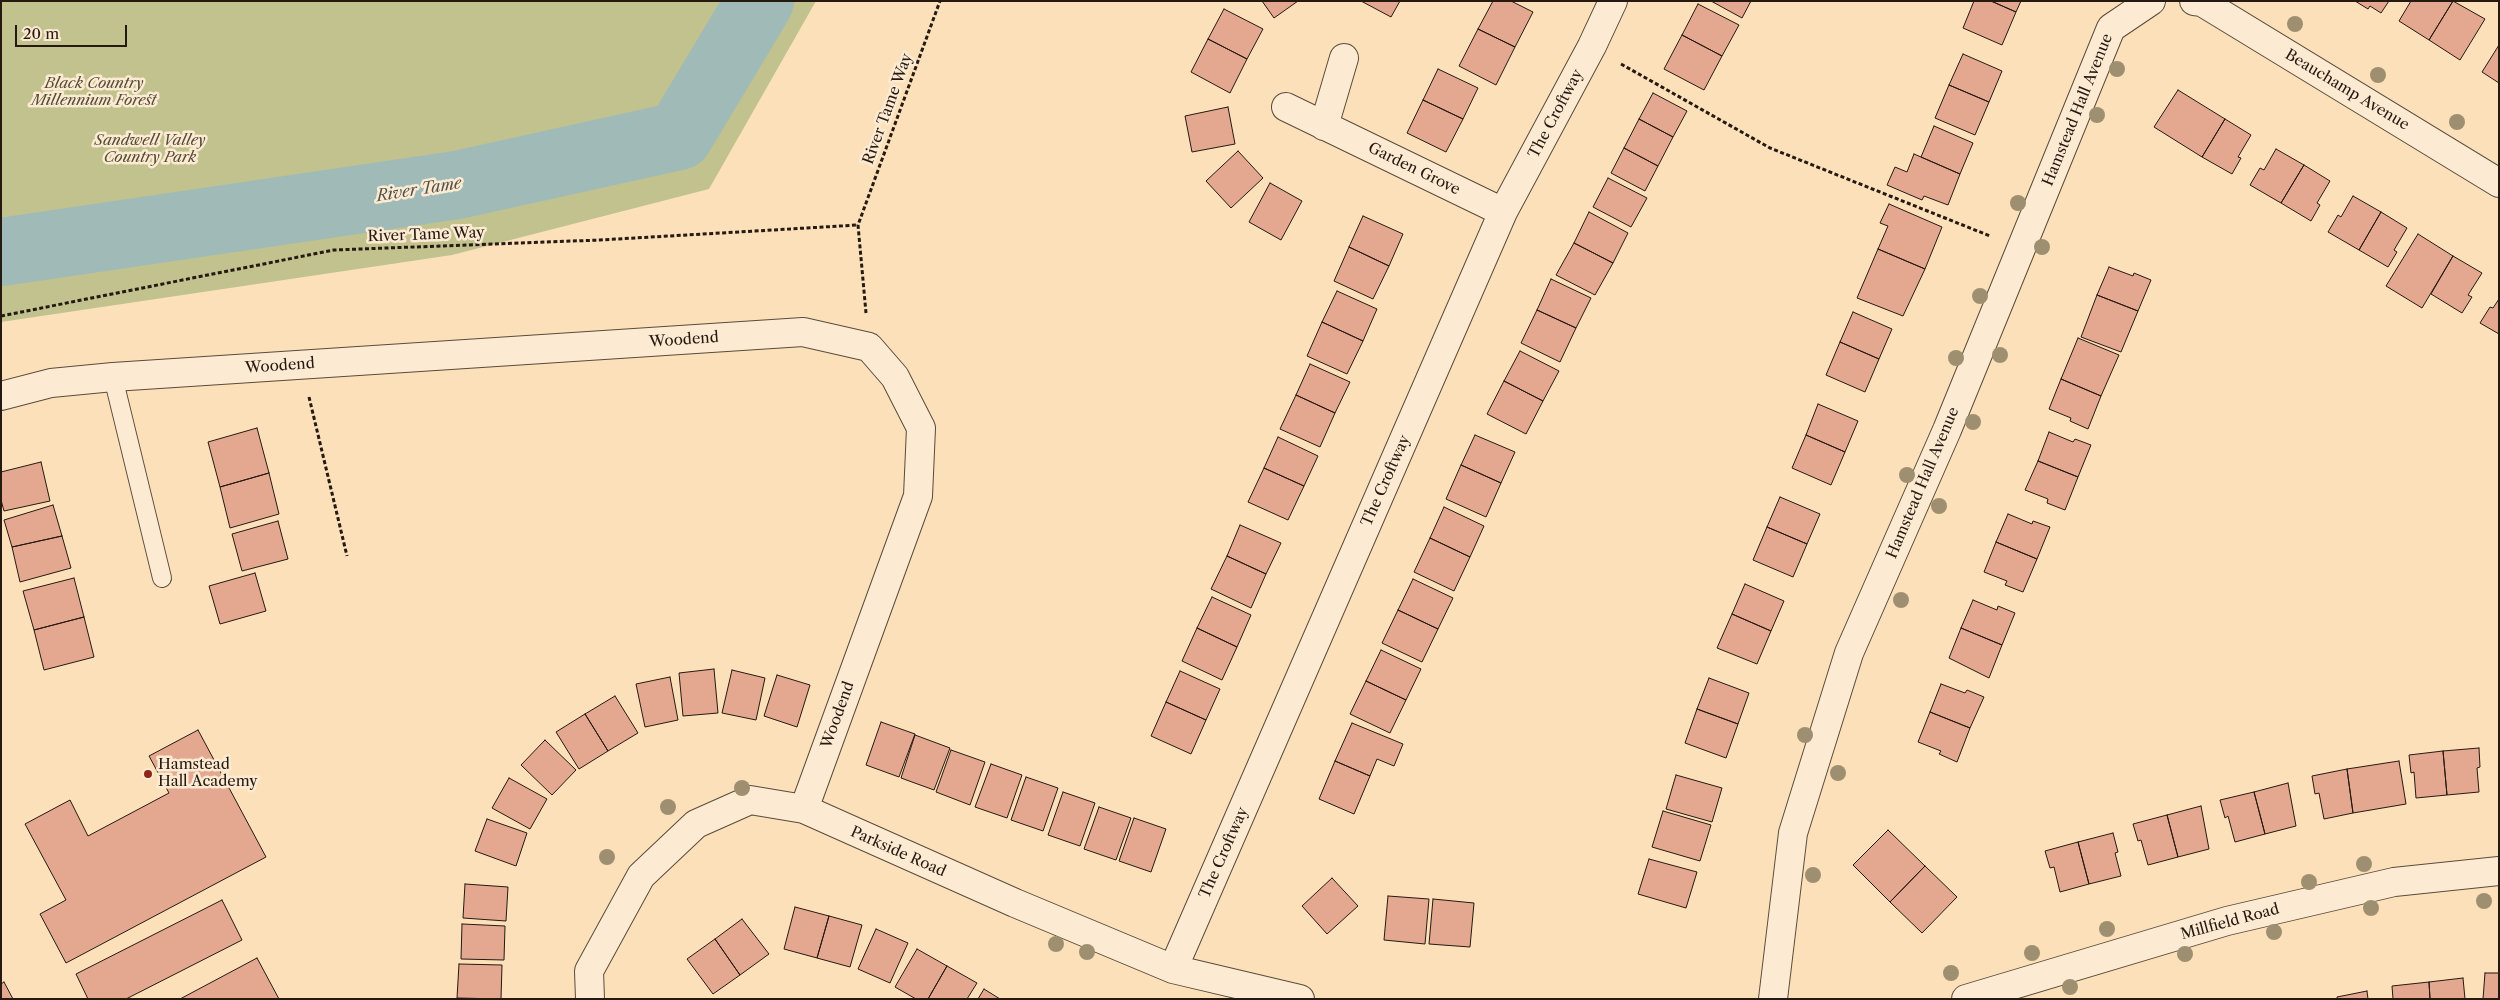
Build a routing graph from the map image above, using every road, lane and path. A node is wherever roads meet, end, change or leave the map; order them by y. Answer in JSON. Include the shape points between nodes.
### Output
{"nodes":[{"id":1,"x":940,"y":1,"type":"edge"},
{"id":2,"x":1613,"y":1,"type":"edge"},
{"id":3,"x":2151,"y":1,"type":"edge"},
{"id":4,"x":2194,"y":1,"type":"edge"},
{"id":5,"x":1592,"y":46,"type":"junction"},
{"id":6,"x":1344,"y":58,"type":"dead end"},
{"id":7,"x":1286,"y":107,"type":"dead end"},
{"id":8,"x":1324,"y":126,"type":"junction"},
{"id":9,"x":2499,"y":183,"type":"edge"},
{"id":10,"x":1503,"y":212,"type":"junction"},
{"id":11,"x":858,"y":225,"type":"junction"},
{"id":12,"x":2021,"y":248,"type":"junction"},
{"id":13,"x":1,"y":316,"type":"edge"},
{"id":14,"x":869,"y":347,"type":"junction"},
{"id":15,"x":301,"y":365,"type":"junction"},
{"id":16,"x":113,"y":377,"type":"junction"},
{"id":17,"x":1,"y":396,"type":"edge"},
{"id":18,"x":347,"y":556,"type":"dead end"},
{"id":19,"x":162,"y":578,"type":"dead end"},
{"id":20,"x":804,"y":809,"type":"junction"},
{"id":21,"x":2499,"y":870,"type":"edge"},
{"id":22,"x":1173,"y":969,"type":"junction"},
{"id":23,"x":590,"y":999,"type":"edge"},
{"id":24,"x":1300,"y":999,"type":"edge"},
{"id":25,"x":1773,"y":999,"type":"edge"},
{"id":26,"x":1966,"y":999,"type":"edge"}],
"edges":[{"from":1,"to":11,"type":"path","name":"River Tame Way"},
{"from":2,"to":5,"type":"street","name":"The Croftway"},
{"from":3,"to":12,"type":"street","name":"Hamstead Hall Avenue","via":[[2111,28]]},
{"from":4,"to":9,"type":"street","name":"Beauchamp Avenue","via":[[2202,2]]},
{"from":5,"to":10,"type":"street","name":"The Croftway"},
{"from":5,"to":12,"type":"path","via":[[1770,148]]},
{"from":6,"to":8,"type":"street"},
{"from":7,"to":8,"type":"street","name":"Garden Grove"},
{"from":8,"to":10,"type":"street","name":"Garden Grove"},
{"from":10,"to":22,"type":"street","name":"The Croftway"},
{"from":11,"to":13,"type":"path","name":"River Tame Way","via":[[600,240],[334,250]]},
{"from":11,"to":14,"type":"path","name":"River Tame Way"},
{"from":12,"to":25,"type":"street","name":"Hamstead Hall Avenue","via":[[1849,653],[1793,833]]},
{"from":14,"to":15,"type":"street","name":"Woodend","via":[[803,332]]},
{"from":14,"to":20,"type":"street","name":"Woodend","via":[[895,377],[921,428],[918,496]]},
{"from":15,"to":16,"type":"street","name":"Woodend"},
{"from":15,"to":18,"type":"path"},
{"from":16,"to":17,"type":"street","name":"Woodend","via":[[51,383]]},
{"from":16,"to":19,"type":"lane"},
{"from":20,"to":22,"type":"street","name":"Parkside Road","via":[[1015,904]]},
{"from":20,"to":23,"type":"street","name":"Parkside Road","via":[[750,800],[696,824],[641,876],[589,971]]},
{"from":21,"to":26,"type":"street","name":"Millfield Road","via":[[2394,882],[2236,919]]},
{"from":22,"to":24,"type":"street","name":"Parkside Road"}]}
